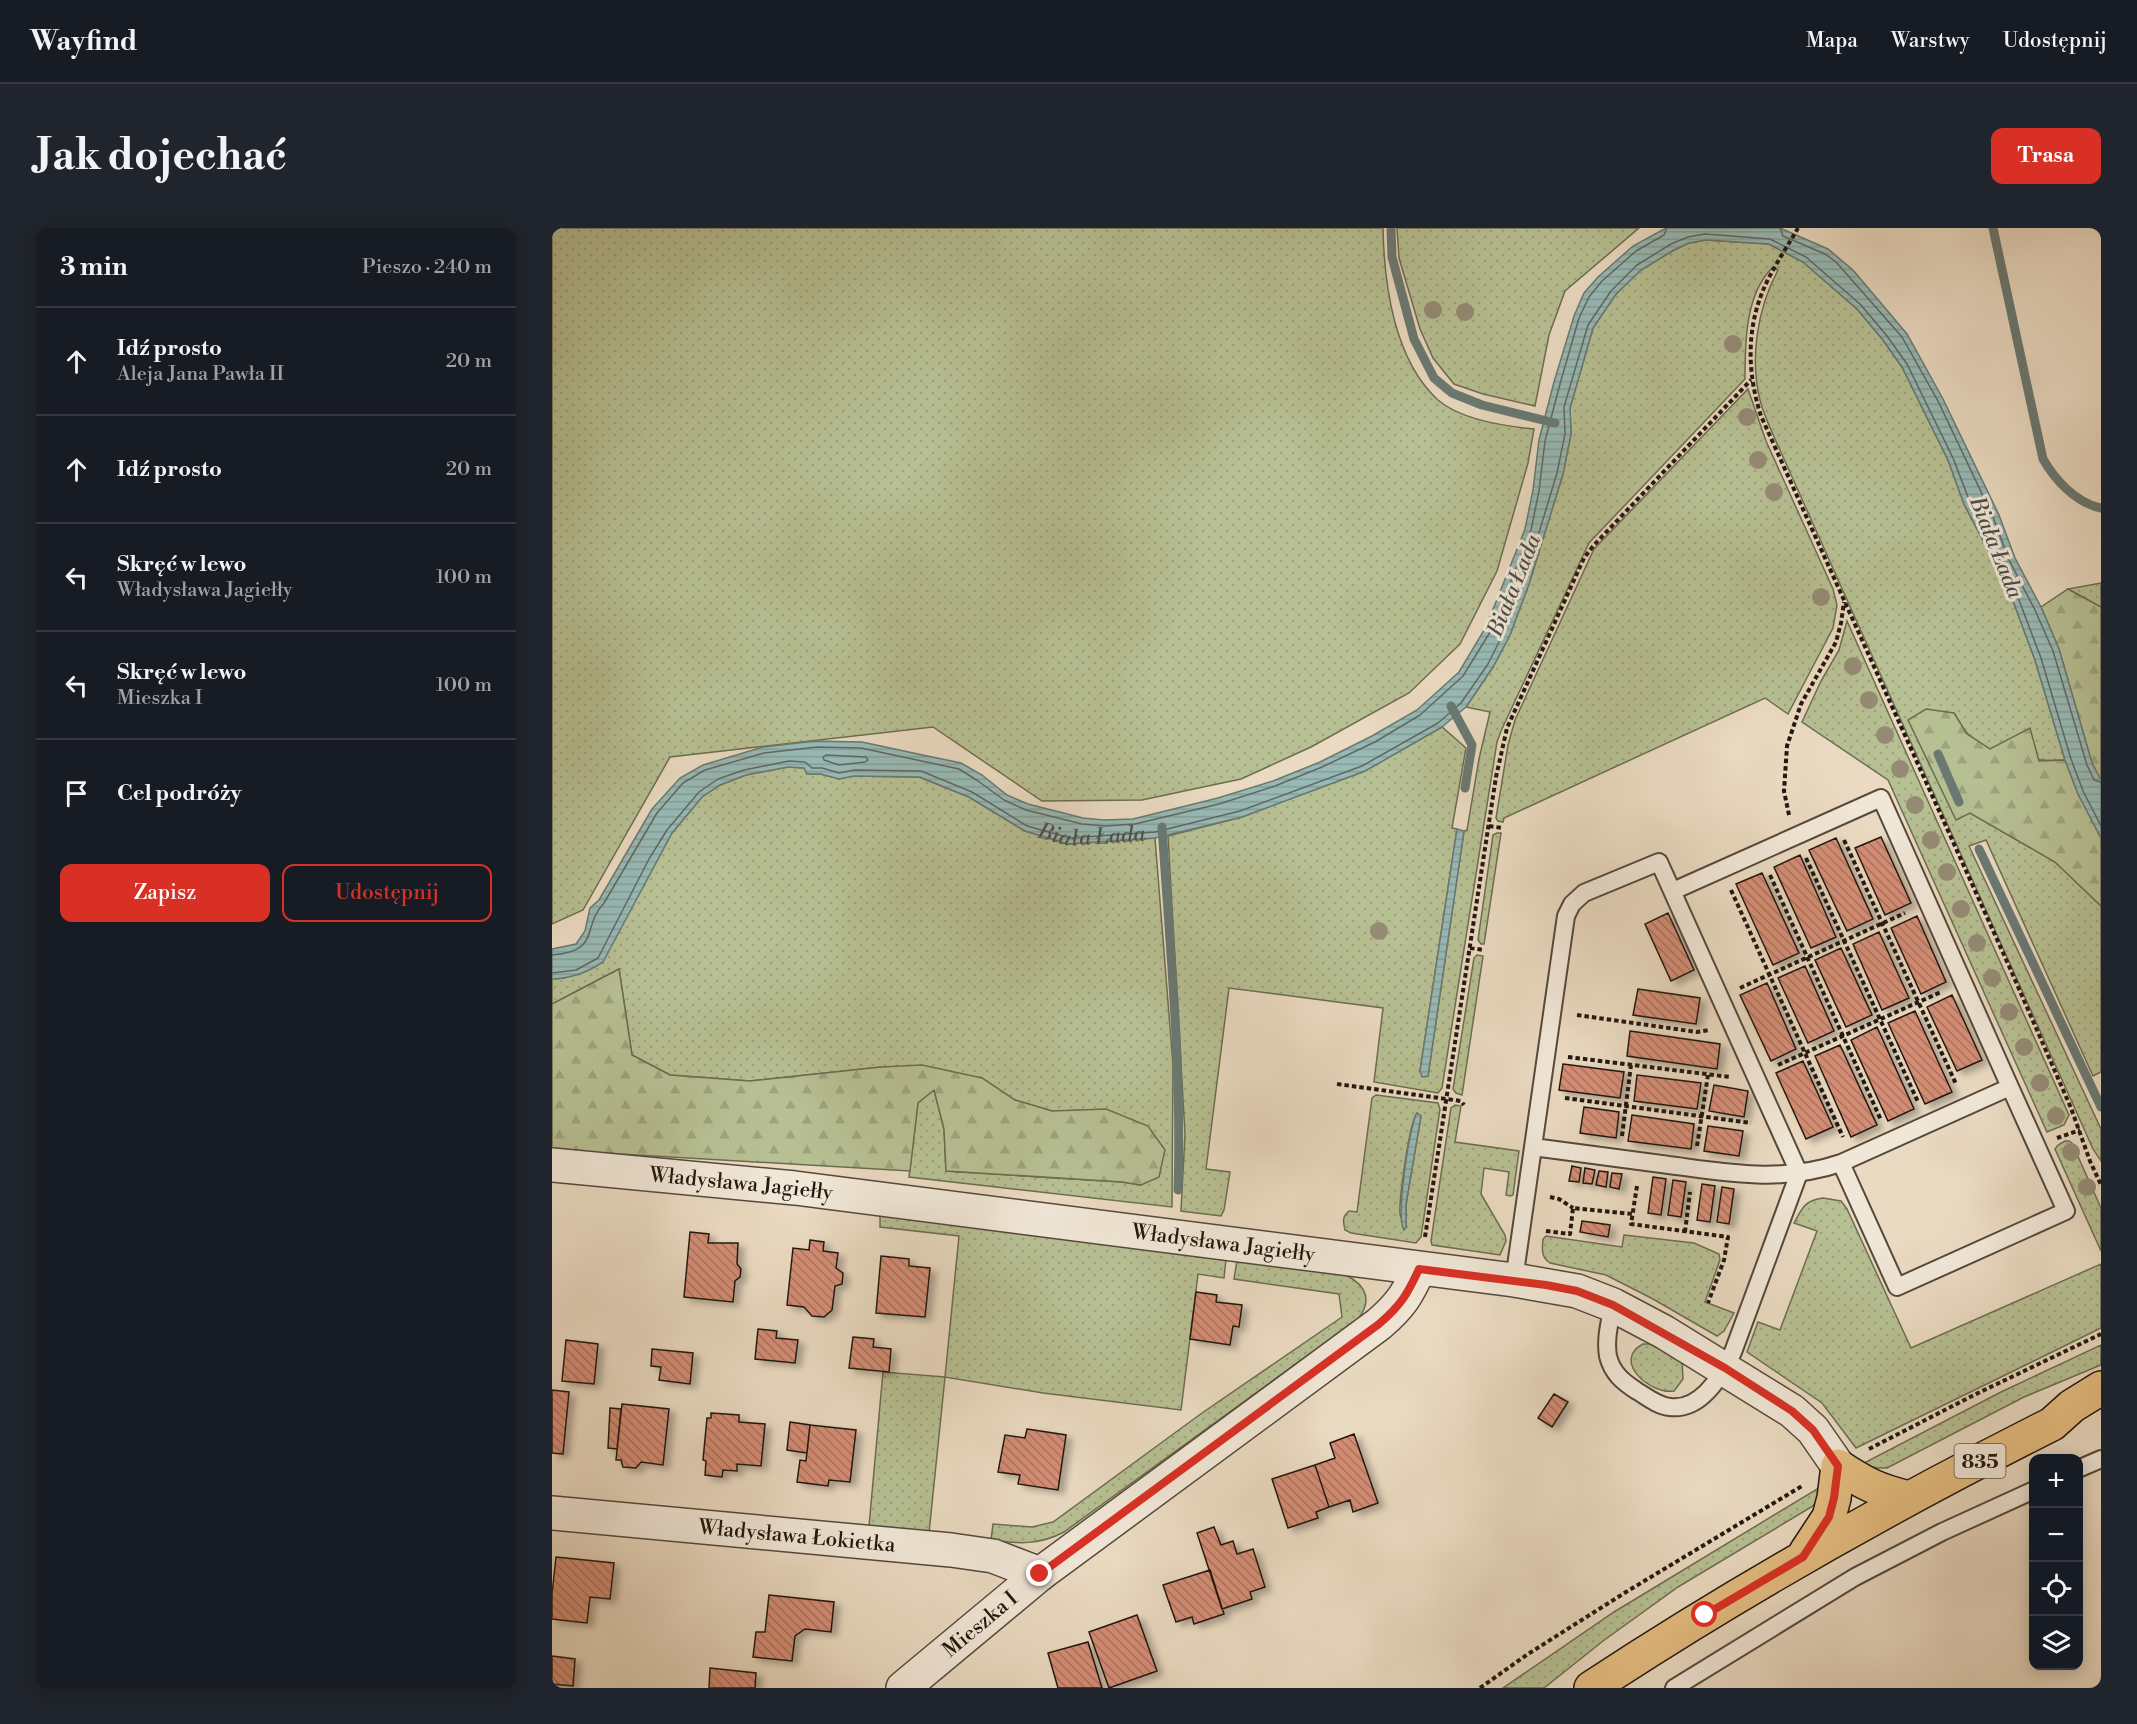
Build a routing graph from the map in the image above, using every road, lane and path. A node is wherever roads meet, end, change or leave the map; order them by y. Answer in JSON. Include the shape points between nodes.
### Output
{"nodes":[{"id":1,"x":1798,"y":228,"type":"edge"},
{"id":2,"x":1752,"y":379,"type":"junction"},
{"id":3,"x":1844,"y":601,"type":"junction"},
{"id":4,"x":1834,"y":819,"type":"junction"},
{"id":5,"x":1489,"y":826,"type":"junction"},
{"id":6,"x":1502,"y":828,"type":"dead end"},
{"id":7,"x":1796,"y":836,"type":"junction"},
{"id":8,"x":1760,"y":852,"type":"junction"},
{"id":9,"x":1721,"y":870,"type":"junction"},
{"id":10,"x":1673,"y":891,"type":"junction"},
{"id":11,"x":1928,"y":902,"type":"junction"},
{"id":12,"x":1882,"y":923,"type":"junction"},
{"id":13,"x":1844,"y":940,"type":"junction"},
{"id":14,"x":1470,"y":948,"type":"junction"},
{"id":15,"x":1484,"y":950,"type":"dead end"},
{"id":16,"x":1807,"y":957,"type":"junction"},
{"id":17,"x":1770,"y":974,"type":"junction"},
{"id":18,"x":1720,"y":997,"type":"junction"},
{"id":19,"x":1551,"y":1011,"type":"junction"},
{"id":20,"x":1733,"y":1025,"type":"junction"},
{"id":21,"x":1631,"y":1065,"type":"dead end"},
{"id":22,"x":1337,"y":1084,"type":"dead end"},
{"id":23,"x":2010,"y":1087,"type":"junction"},
{"id":24,"x":1540,"y":1094,"type":"junction"},
{"id":25,"x":1447,"y":1099,"type":"junction"},
{"id":26,"x":1464,"y":1105,"type":"dead end"},
{"id":27,"x":1626,"y":1106,"type":"junction"},
{"id":28,"x":1966,"y":1107,"type":"junction"},
{"id":29,"x":1775,"y":1119,"type":"junction"},
{"id":30,"x":1928,"y":1124,"type":"junction"},
{"id":31,"x":2080,"y":1130,"type":"junction"},
{"id":32,"x":2065,"y":1135,"type":"dead end"},
{"id":33,"x":1890,"y":1141,"type":"junction"},
{"id":34,"x":1533,"y":1147,"type":"junction"},
{"id":35,"x":1619,"y":1158,"type":"junction"},
{"id":36,"x":1847,"y":1160,"type":"junction"},
{"id":37,"x":1641,"y":1161,"type":"junction"},
{"id":38,"x":552,"y":1165,"type":"edge"},
{"id":39,"x":1799,"y":1173,"type":"junction"},
{"id":40,"x":2101,"y":1185,"type":"edge"},
{"id":41,"x":1633,"y":1214,"type":"junction"},
{"id":42,"x":1522,"y":1229,"type":"junction"},
{"id":43,"x":1419,"y":1269,"type":"junction"},
{"id":44,"x":1514,"y":1280,"type":"junction"},
{"id":45,"x":1708,"y":1304,"type":"dead end"},
{"id":46,"x":1613,"y":1305,"type":"junction"},
{"id":47,"x":2101,"y":1334,"type":"edge"},
{"id":48,"x":1725,"y":1368,"type":"junction"},
{"id":49,"x":2101,"y":1388,"type":"edge"},
{"id":50,"x":2101,"y":1414,"type":"edge"},
{"id":51,"x":2052,"y":1424,"type":"junction"},
{"id":52,"x":1851,"y":1459,"type":"junction"},
{"id":53,"x":2101,"y":1459,"type":"edge"},
{"id":54,"x":2083,"y":1467,"type":"edge"},
{"id":55,"x":1803,"y":1486,"type":"dead end"},
{"id":56,"x":2029,"y":1492,"type":"edge"},
{"id":57,"x":1908,"y":1498,"type":"junction"},
{"id":58,"x":552,"y":1513,"type":"edge"},
{"id":59,"x":1803,"y":1557,"type":"junction"},
{"id":60,"x":1040,"y":1574,"type":"junction"},
{"id":61,"x":903,"y":1688,"type":"edge"},
{"id":62,"x":1480,"y":1688,"type":"edge"},
{"id":63,"x":1591,"y":1688,"type":"edge"},
{"id":64,"x":1674,"y":1688,"type":"edge"}],
"edges":[{"from":1,"to":2,"type":"path","via":[[1757,306],[1750,354]]},
{"from":2,"to":3,"type":"path","via":[[1768,434]]},
{"from":2,"to":5,"type":"path","via":[[1584,558],[1507,728]]},
{"from":3,"to":7,"type":"path","via":[[1836,642],[1801,704],[1787,746],[1784,790]]},
{"from":3,"to":31,"type":"path"},
{"from":4,"to":7,"type":"lane"},
{"from":4,"to":11,"type":"lane","via":[[1881,798]]},
{"from":4,"to":12,"type":"path"},
{"from":5,"to":6,"type":"path"},
{"from":5,"to":14,"type":"path"},
{"from":7,"to":8,"type":"lane"},
{"from":7,"to":13,"type":"path"},
{"from":8,"to":9,"type":"lane"},
{"from":8,"to":16,"type":"path"},
{"from":9,"to":10,"type":"lane"},
{"from":9,"to":17,"type":"path"},
{"from":10,"to":18,"type":"lane"},
{"from":10,"to":19,"type":"lane","via":[[1659,862],[1584,893],[1572,904],[1562,930]]},
{"from":11,"to":12,"type":"path"},
{"from":11,"to":23,"type":"lane"},
{"from":12,"to":13,"type":"path"},
{"from":12,"to":28,"type":"path"},
{"from":13,"to":16,"type":"path"},
{"from":13,"to":30,"type":"path"},
{"from":14,"to":15,"type":"path"},
{"from":14,"to":25,"type":"path"},
{"from":16,"to":17,"type":"path"},
{"from":16,"to":33,"type":"path"},
{"from":17,"to":18,"type":"path"},
{"from":17,"to":36,"type":"path"},
{"from":18,"to":20,"type":"lane"},
{"from":19,"to":20,"type":"path","via":[[1697,1032]]},
{"from":19,"to":24,"type":"lane"},
{"from":20,"to":29,"type":"lane"},
{"from":21,"to":27,"type":"path"},
{"from":22,"to":25,"type":"path"},
{"from":23,"to":28,"type":"lane"},
{"from":23,"to":36,"type":"lane","via":[[2066,1211],[1898,1287]]},
{"from":24,"to":27,"type":"path"},
{"from":24,"to":34,"type":"lane"},
{"from":25,"to":26,"type":"path"},
{"from":25,"to":43,"type":"path"},
{"from":27,"to":29,"type":"path","via":[[1742,1123]]},
{"from":27,"to":35,"type":"path"},
{"from":28,"to":30,"type":"lane"},
{"from":29,"to":39,"type":"lane"},
{"from":30,"to":33,"type":"lane"},
{"from":31,"to":32,"type":"path"},
{"from":31,"to":40,"type":"path"},
{"from":33,"to":36,"type":"lane"},
{"from":34,"to":35,"type":"lane"},
{"from":34,"to":42,"type":"lane"},
{"from":35,"to":37,"type":"lane"},
{"from":36,"to":39,"type":"lane"},
{"from":37,"to":39,"type":"lane","via":[[1749,1176]]},
{"from":37,"to":41,"type":"path"},
{"from":38,"to":43,"type":"street","name":"Władysława Jagiełły","via":[[795,1188]]},
{"from":39,"to":48,"type":"lane"},
{"from":41,"to":42,"type":"path","via":[[1573,1208],[1570,1234]]},
{"from":41,"to":45,"type":"path","via":[[1631,1224],[1728,1237]]},
{"from":42,"to":44,"type":"lane"},
{"from":43,"to":44,"type":"street","name":"Władysława Jagiełły"},
{"from":43,"to":60,"type":"street","name":"Mieszka I","via":[[1407,1295],[1379,1324]]},
{"from":44,"to":46,"type":"street","name":"Władysława Jagiełły","via":[[1577,1291]]},
{"from":46,"to":48,"type":"street","name":"Władysława Jagiełły"},
{"from":46,"to":48,"type":"lane","via":[[1607,1340],[1614,1371],[1623,1382],[1658,1404],[1684,1406],[1696,1400]]},
{"from":47,"to":52,"type":"path"},
{"from":48,"to":52,"type":"street","name":"Władysława Jagiełły","via":[[1803,1420]]},
{"from":49,"to":51,"type":"main road","number":"835"},
{"from":50,"to":51,"type":"main road","number":"835"},
{"from":51,"to":57,"type":"main road","number":"835"},
{"from":52,"to":57,"type":"main road","via":[[1864,1484]]},
{"from":52,"to":59,"type":"main road","via":[[1829,1517]]},
{"from":53,"to":54,"type":"lane"},
{"from":55,"to":62,"type":"path","via":[[1626,1592]]},
{"from":56,"to":64,"type":"lane","via":[[1856,1577]]},
{"from":57,"to":59,"type":"main road","number":"835"},
{"from":58,"to":60,"type":"street","name":"Władysława Łokietka","via":[[951,1550],[993,1556]]},
{"from":59,"to":63,"type":"main road","number":"835"},
{"from":60,"to":61,"type":"street","name":"Mieszka I"}]}
